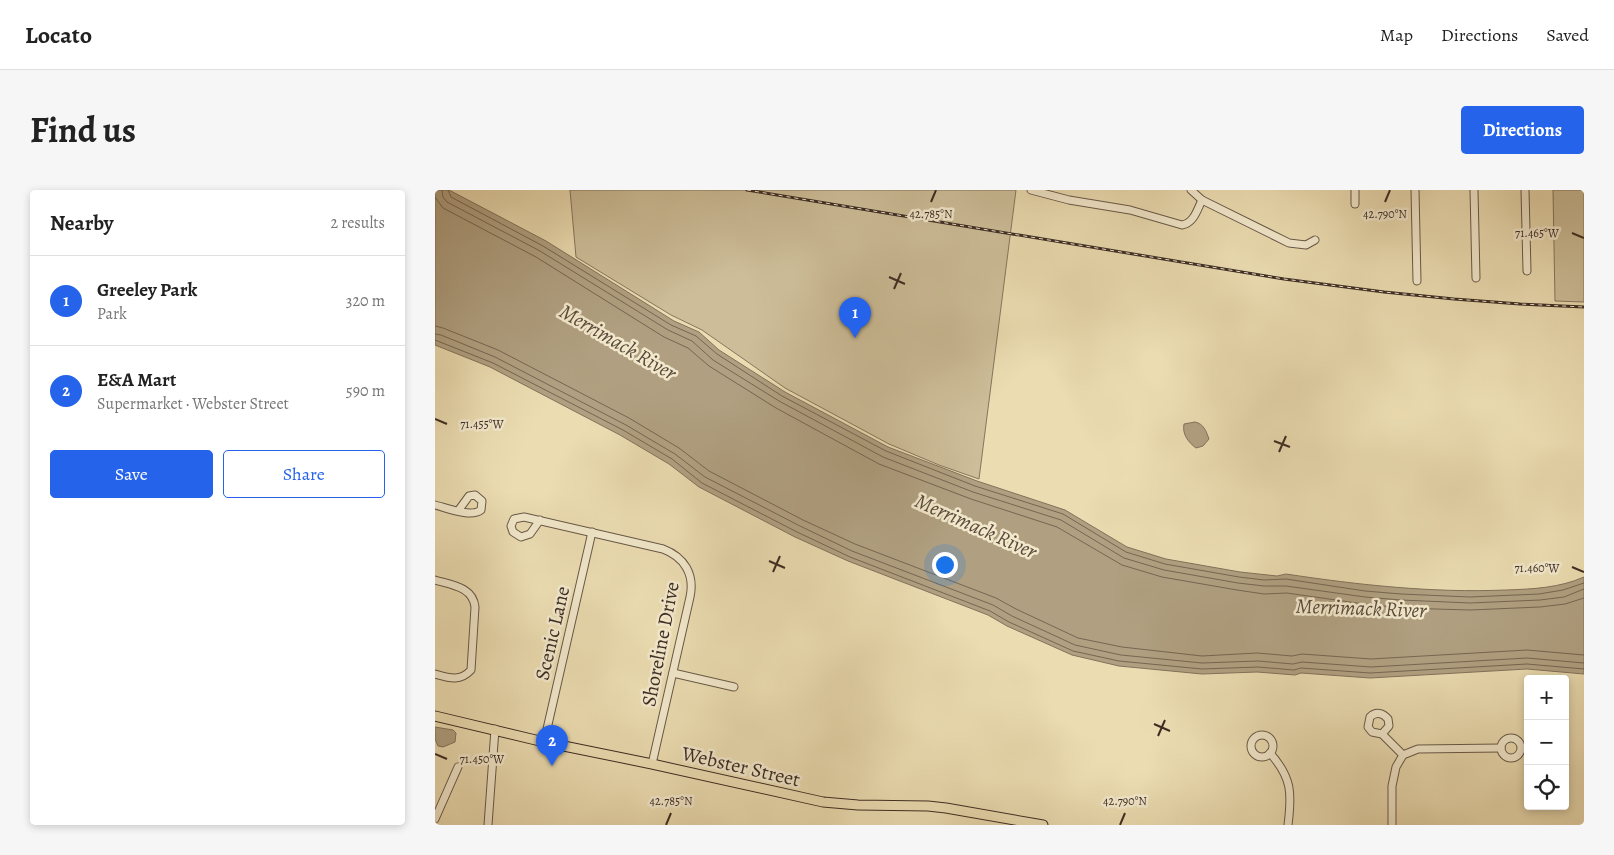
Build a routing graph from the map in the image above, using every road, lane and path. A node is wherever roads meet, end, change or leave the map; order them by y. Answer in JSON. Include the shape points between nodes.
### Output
{"nodes":[{"id":1,"x":1031,"y":190,"type":"edge"},
{"id":2,"x":1191,"y":190,"type":"edge"},
{"id":3,"x":1355,"y":190,"type":"edge"},
{"id":4,"x":1415,"y":190,"type":"edge"},
{"id":5,"x":1473,"y":190,"type":"edge"},
{"id":6,"x":1525,"y":190,"type":"edge"},
{"id":7,"x":1202,"y":200,"type":"junction"},
{"id":8,"x":1355,"y":204,"type":"dead end"},
{"id":9,"x":1315,"y":240,"type":"dead end"},
{"id":10,"x":1527,"y":271,"type":"dead end"},
{"id":11,"x":1476,"y":278,"type":"dead end"},
{"id":12,"x":1417,"y":281,"type":"dead end"},
{"id":13,"x":435,"y":505,"type":"edge"},
{"id":14,"x":458,"y":511,"type":"dead end"},
{"id":15,"x":540,"y":520,"type":"dead end"},
{"id":16,"x":592,"y":532,"type":"junction"},
{"id":17,"x":435,"y":580,"type":"edge"},
{"id":18,"x":673,"y":673,"type":"junction"},
{"id":19,"x":435,"y":674,"type":"edge"},
{"id":20,"x":734,"y":687,"type":"dead end"},
{"id":21,"x":435,"y":716,"type":"edge"},
{"id":22,"x":495,"y":730,"type":"junction"},
{"id":23,"x":1381,"y":734,"type":"dead end"},
{"id":24,"x":544,"y":742,"type":"junction"},
{"id":25,"x":1501,"y":748,"type":"dead end"},
{"id":26,"x":1270,"y":753,"type":"dead end"},
{"id":27,"x":1403,"y":755,"type":"junction"},
{"id":28,"x":652,"y":764,"type":"junction"},
{"id":29,"x":459,"y":768,"type":"dead end"},
{"id":30,"x":435,"y":819,"type":"edge"},
{"id":31,"x":488,"y":825,"type":"edge"},
{"id":32,"x":1043,"y":825,"type":"edge"},
{"id":33,"x":1288,"y":825,"type":"edge"},
{"id":34,"x":1392,"y":825,"type":"edge"}],
"edges":[{"from":1,"to":7,"type":"street","via":[[1130,210],[1182,225],[1192,220]]},
{"from":2,"to":7,"type":"street"},
{"from":3,"to":8,"type":"street"},
{"from":4,"to":12,"type":"street"},
{"from":5,"to":11,"type":"street"},
{"from":6,"to":10,"type":"street"},
{"from":7,"to":9,"type":"street","via":[[1289,243],[1306,245]]},
{"from":13,"to":14,"type":"street"},
{"from":15,"to":16,"type":"street","name":"Shoreline Drive"},
{"from":16,"to":18,"type":"street","name":"Shoreline Drive","via":[[663,549],[677,556],[687,567],[692,589]]},
{"from":16,"to":24,"type":"street","name":"Scenic Lane"},
{"from":17,"to":19,"type":"street","via":[[468,591],[474,598],[475,607],[471,670],[459,678]]},
{"from":18,"to":20,"type":"street"},
{"from":18,"to":28,"type":"street","name":"Shoreline Drive"},
{"from":21,"to":22,"type":"main road","name":"Webster Street"},
{"from":22,"to":24,"type":"main road","name":"Webster Street"},
{"from":22,"to":31,"type":"street"},
{"from":23,"to":27,"type":"street"},
{"from":24,"to":28,"type":"main road","name":"Webster Street"},
{"from":25,"to":27,"type":"street","via":[[1418,749]]},
{"from":26,"to":33,"type":"street","via":[[1282,767],[1289,784]]},
{"from":27,"to":34,"type":"street","via":[[1396,767],[1392,786]]},
{"from":28,"to":32,"type":"main road","name":"Webster Street","via":[[823,802],[928,806]]},
{"from":29,"to":30,"type":"street"}]}
